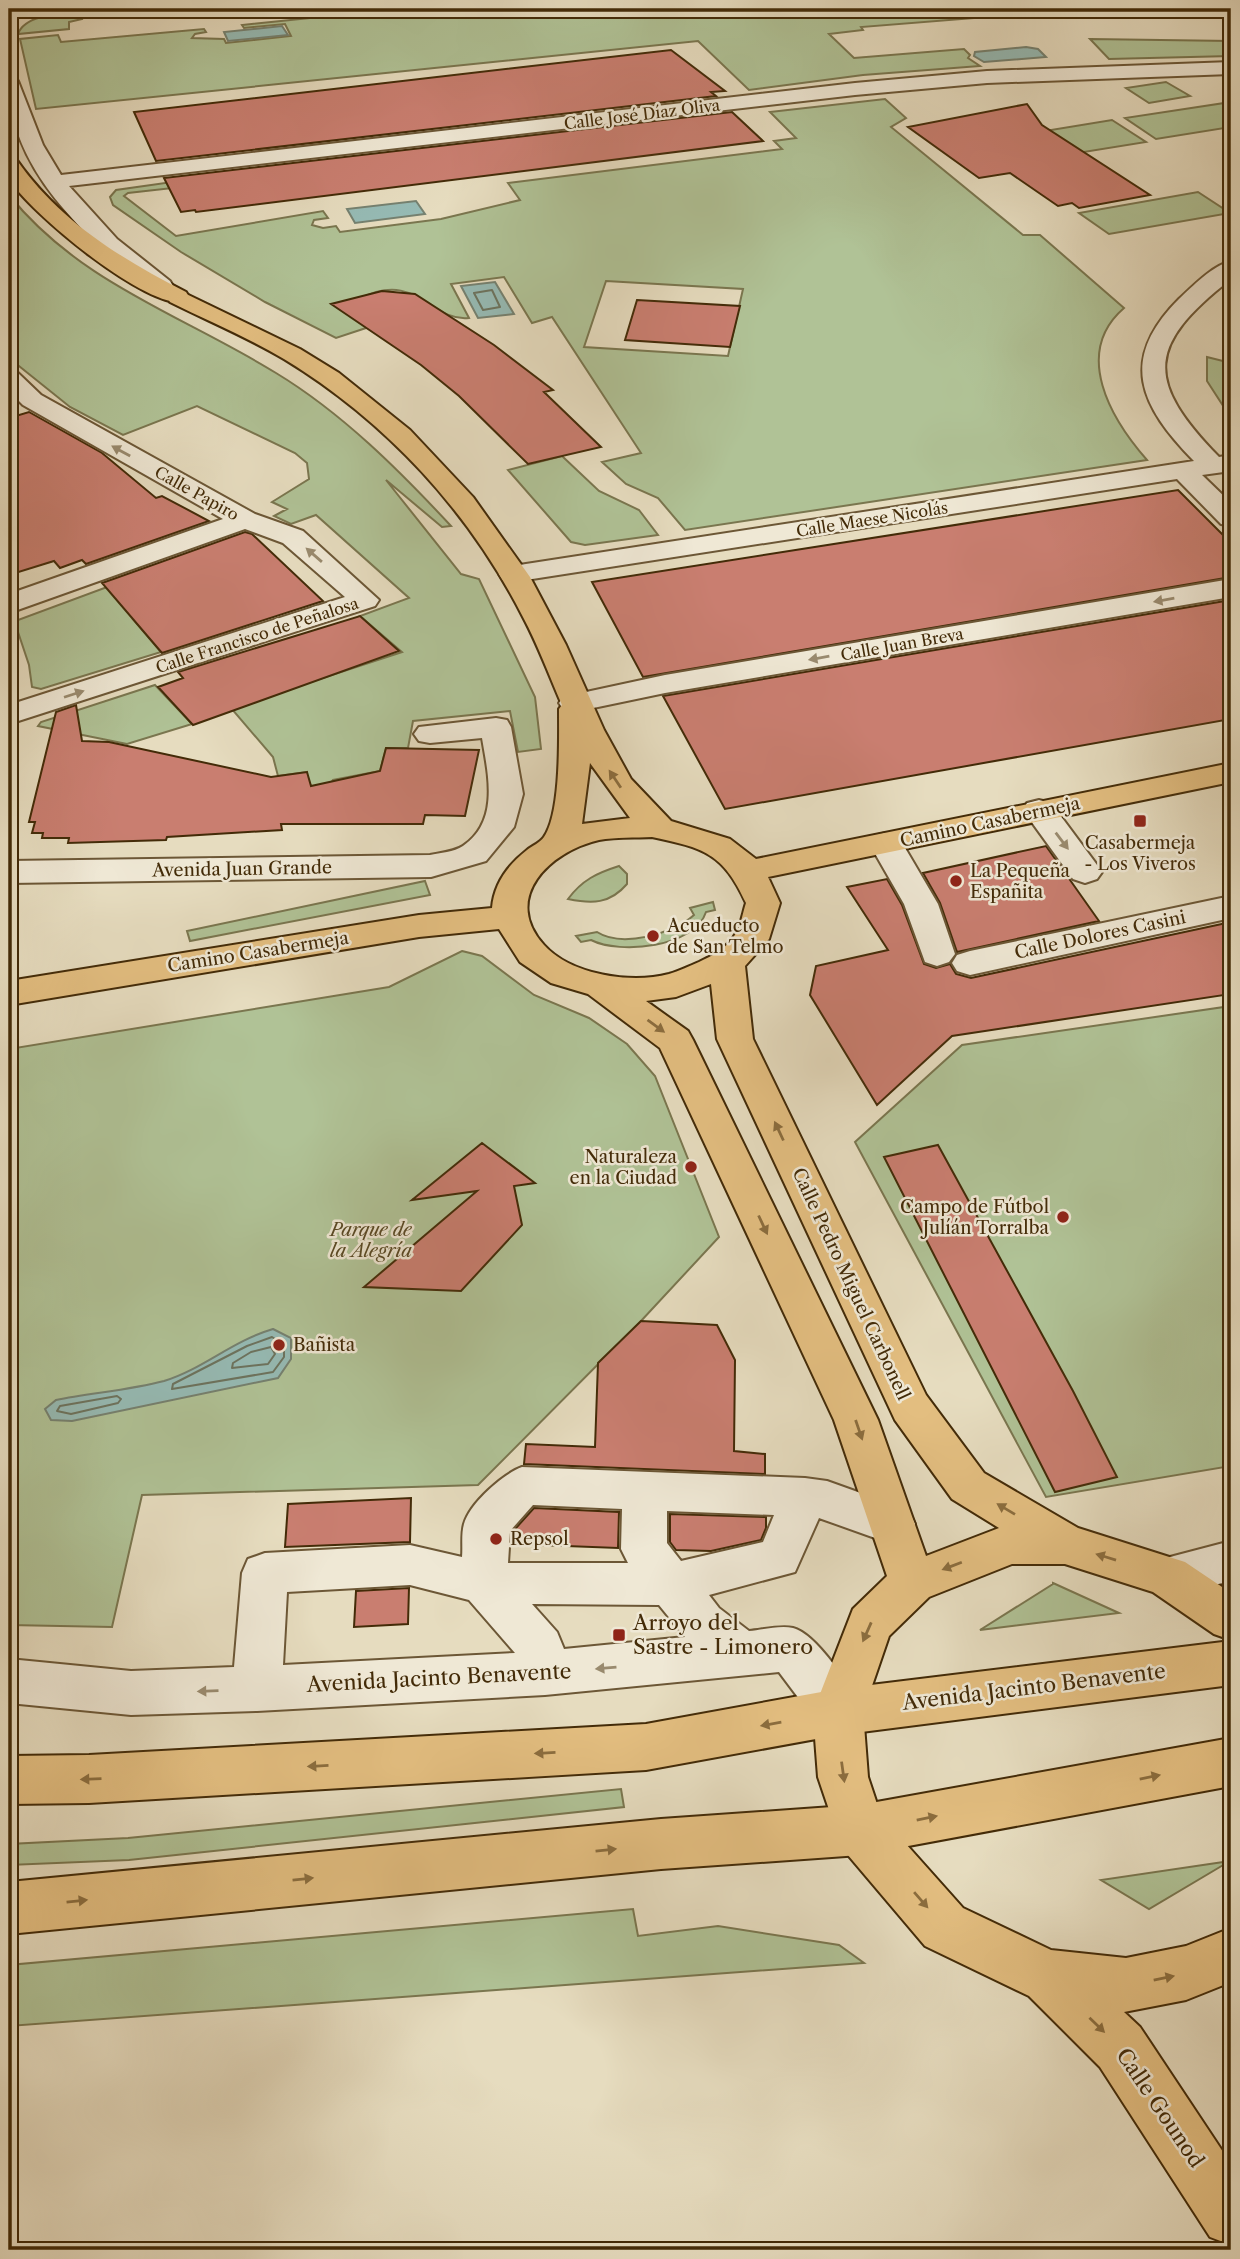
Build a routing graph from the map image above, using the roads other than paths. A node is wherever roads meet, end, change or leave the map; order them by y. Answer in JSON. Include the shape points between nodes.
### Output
{"nodes":[{"id":1,"x":1231,"y":68,"type":"edge"},
{"id":2,"x":9,"y":80,"type":"edge"},
{"id":3,"x":9,"y":146,"type":"edge"},
{"id":4,"x":9,"y":163,"type":"edge"},
{"id":5,"x":54,"y":182,"type":"junction"},
{"id":6,"x":28,"y":191,"type":"junction"},
{"id":7,"x":1231,"y":268,"type":"edge"},
{"id":8,"x":178,"y":297,"type":"junction"},
{"id":9,"x":1231,"y":297,"type":"edge"},
{"id":10,"x":1190,"y":300,"type":"junction"},
{"id":11,"x":9,"y":378,"type":"edge"},
{"id":12,"x":1222,"y":464,"type":"edge"},
{"id":13,"x":1182,"y":470,"type":"junction"},
{"id":14,"x":1231,"y":518,"type":"edge"},
{"id":15,"x":245,"y":520,"type":"junction"},
{"id":16,"x":513,"y":574,"type":"junction"},
{"id":17,"x":1231,"y":588,"type":"edge"},
{"id":18,"x":9,"y":604,"type":"edge"},
{"id":19,"x":574,"y":703,"type":"junction"},
{"id":20,"x":9,"y":715,"type":"edge"},
{"id":21,"x":430,"y":734,"type":"dead end"},
{"id":22,"x":1231,"y":772,"type":"edge"},
{"id":23,"x":1039,"y":810,"type":"junction"},
{"id":24,"x":661,"y":829,"type":"junction"},
{"id":25,"x":559,"y":842,"type":"junction"},
{"id":26,"x":886,"y":844,"type":"junction"},
{"id":27,"x":748,"y":871,"type":"junction"},
{"id":28,"x":1085,"y":872,"type":"dead end"},
{"id":29,"x":9,"y":873,"type":"edge"},
{"id":30,"x":1231,"y":907,"type":"edge"},
{"id":31,"x":509,"y":917,"type":"junction"},
{"id":32,"x":727,"y":963,"type":"junction"},
{"id":33,"x":601,"y":986,"type":"junction"},
{"id":34,"x":9,"y":993,"type":"edge"},
{"id":35,"x":645,"y":1491,"type":"junction"},
{"id":36,"x":805,"y":1497,"type":"junction"},
{"id":37,"x":892,"y":1524,"type":"junction"},
{"id":38,"x":1065,"y":1544,"type":"junction"},
{"id":39,"x":1231,"y":1560,"type":"edge"},
{"id":40,"x":1168,"y":1576,"type":"junction"},
{"id":41,"x":912,"y":1582,"type":"junction"},
{"id":42,"x":484,"y":1583,"type":"junction"},
{"id":43,"x":671,"y":1584,"type":"junction"},
{"id":44,"x":1231,"y":1619,"type":"edge"},
{"id":45,"x":740,"y":1653,"type":"junction"},
{"id":46,"x":1231,"y":1662,"type":"edge"},
{"id":47,"x":545,"y":1673,"type":"junction"},
{"id":48,"x":9,"y":1681,"type":"edge"},
{"id":49,"x":257,"y":1689,"type":"junction"},
{"id":50,"x":838,"y":1712,"type":"junction"},
{"id":51,"x":1231,"y":1762,"type":"edge"},
{"id":52,"x":9,"y":1780,"type":"edge"},
{"id":53,"x":860,"y":1830,"type":"junction"},
{"id":54,"x":9,"y":1908,"type":"edge"},
{"id":55,"x":1231,"y":1955,"type":"edge"},
{"id":56,"x":1048,"y":1978,"type":"junction"},
{"id":57,"x":1231,"y":2216,"type":"edge"}],
"edges":[{"from":1,"to":5,"type":"street","name":"Calle José Díaz Oliva","via":[[988,77],[855,89]]},
{"from":2,"to":5,"type":"street","via":[[38,158]]},
{"from":3,"to":6,"type":"main road"},
{"from":4,"to":6,"type":"main road"},
{"from":5,"to":8,"type":"street","via":[[107,244]]},
{"from":6,"to":8,"type":"main road","via":[[91,248]]},
{"from":7,"to":10,"type":"street"},
{"from":8,"to":16,"type":"main road","via":[[291,354],[385,419],[478,520]]},
{"from":9,"to":10,"type":"street"},
{"from":10,"to":12,"type":"street","via":[[1163,328],[1152,354],[1154,389],[1172,421]]},
{"from":15,"to":11,"type":"street","name":"Calle Papiro","one_way":true,"via":[[32,400]]},
{"from":12,"to":13,"type":"street","name":"Calle Maese Nicolás"},
{"from":13,"to":14,"type":"street"},
{"from":13,"to":16,"type":"street","name":"Calle Maese Nicolás"},
{"from":15,"to":18,"type":"street","name":"Calle Papiro"},
{"from":20,"to":15,"type":"street","name":"Calle Francisco de Peñalosa","one_way":true,"via":[[365,600],[293,537]]},
{"from":16,"to":19,"type":"main road","via":[[538,618]]},
{"from":17,"to":19,"type":"street","name":"Calle Juan Breva","one_way":true},
{"from":24,"to":19,"type":"main road","one_way":true,"via":[[636,809],[618,783]]},
{"from":19,"to":25,"type":"main road","via":[[572,789]]},
{"from":21,"to":29,"type":"street","name":"Avenida Juan Grande","via":[[496,727],[507,794],[498,827],[474,854],[431,866]]},
{"from":22,"to":23,"type":"main road","name":"Camino Casabermeja"},
{"from":23,"to":26,"type":"main road","name":"Camino Casabermeja"},
{"from":23,"to":28,"type":"street","one_way":true},
{"from":24,"to":25,"type":"main road","via":[[597,830]]},
{"from":24,"to":27,"type":"main road","via":[[702,839],[732,854]]},
{"from":25,"to":31,"type":"main road","via":[[523,870],[510,896]]},
{"from":26,"to":27,"type":"main road","name":"Camino Casabermeja"},
{"from":26,"to":30,"type":"street","name":"Calle Dolores Casini","via":[[953,959]]},
{"from":27,"to":32,"type":"main road","via":[[763,903],[752,939]]},
{"from":31,"to":33,"type":"main road","via":[[531,954],[564,975]]},
{"from":31,"to":34,"type":"main road","name":"Camino Casabermeja","via":[[419,926]]},
{"from":32,"to":33,"type":"main road","via":[[676,985],[647,989]]},
{"from":38,"to":32,"type":"main road","name":"Calle Pedro Miguel Carbonell","one_way":true,"via":[[968,1486],[910,1407],[735,1039]]},
{"from":33,"to":37,"type":"main road","one_way":true,"via":[[675,1040],[856,1420]]},
{"from":35,"to":36,"type":"street"},
{"from":35,"to":42,"type":"street","via":[[522,1486],[487,1524]]},
{"from":35,"to":43,"type":"street","via":[[644,1549]]},
{"from":36,"to":37,"type":"street","via":[[827,1500]]},
{"from":36,"to":43,"type":"street","via":[[779,1558]]},
{"from":37,"to":41,"type":"main road"},
{"from":40,"to":38,"type":"main road","one_way":true},
{"from":38,"to":41,"type":"main road","one_way":true,"via":[[1011,1544]]},
{"from":39,"to":40,"type":"street"},
{"from":40,"to":44,"type":"main road"},
{"from":41,"to":50,"type":"main road","one_way":true,"via":[[870,1624]]},
{"from":42,"to":43,"type":"street"},
{"from":42,"to":47,"type":"street","via":[[540,1647]]},
{"from":42,"to":49,"type":"street","via":[[410,1564],[265,1573]]},
{"from":43,"to":45,"type":"street","via":[[702,1623]]},
{"from":45,"to":47,"type":"street","name":"Avenida Jacinto Benavente","one_way":true},
{"from":45,"to":50,"type":"street","name":"Avenida Jacinto Benavente","via":[[791,1648]]},
{"from":46,"to":50,"type":"main road","name":"Avenida Jacinto Benavente"},
{"from":47,"to":49,"type":"street","name":"Avenida Jacinto Benavente"},
{"from":49,"to":48,"type":"street","name":"Avenida Jacinto Benavente","one_way":true,"via":[[131,1693]]},
{"from":50,"to":52,"type":"main road","name":"Avenida Jacinto Benavente","one_way":true,"via":[[646,1747]]},
{"from":50,"to":53,"type":"main road","one_way":true,"via":[[843,1777]]},
{"from":53,"to":51,"type":"main road","one_way":true},
{"from":54,"to":53,"type":"main road","one_way":true,"via":[[661,1844]]},
{"from":53,"to":56,"type":"main road","one_way":true,"via":[[944,1927]]},
{"from":56,"to":55,"type":"main road","one_way":true,"via":[[1126,1985],[1186,1973]]},
{"from":56,"to":57,"type":"main road","name":"Calle Gounod","one_way":true,"via":[[1120,2047]]}]}
